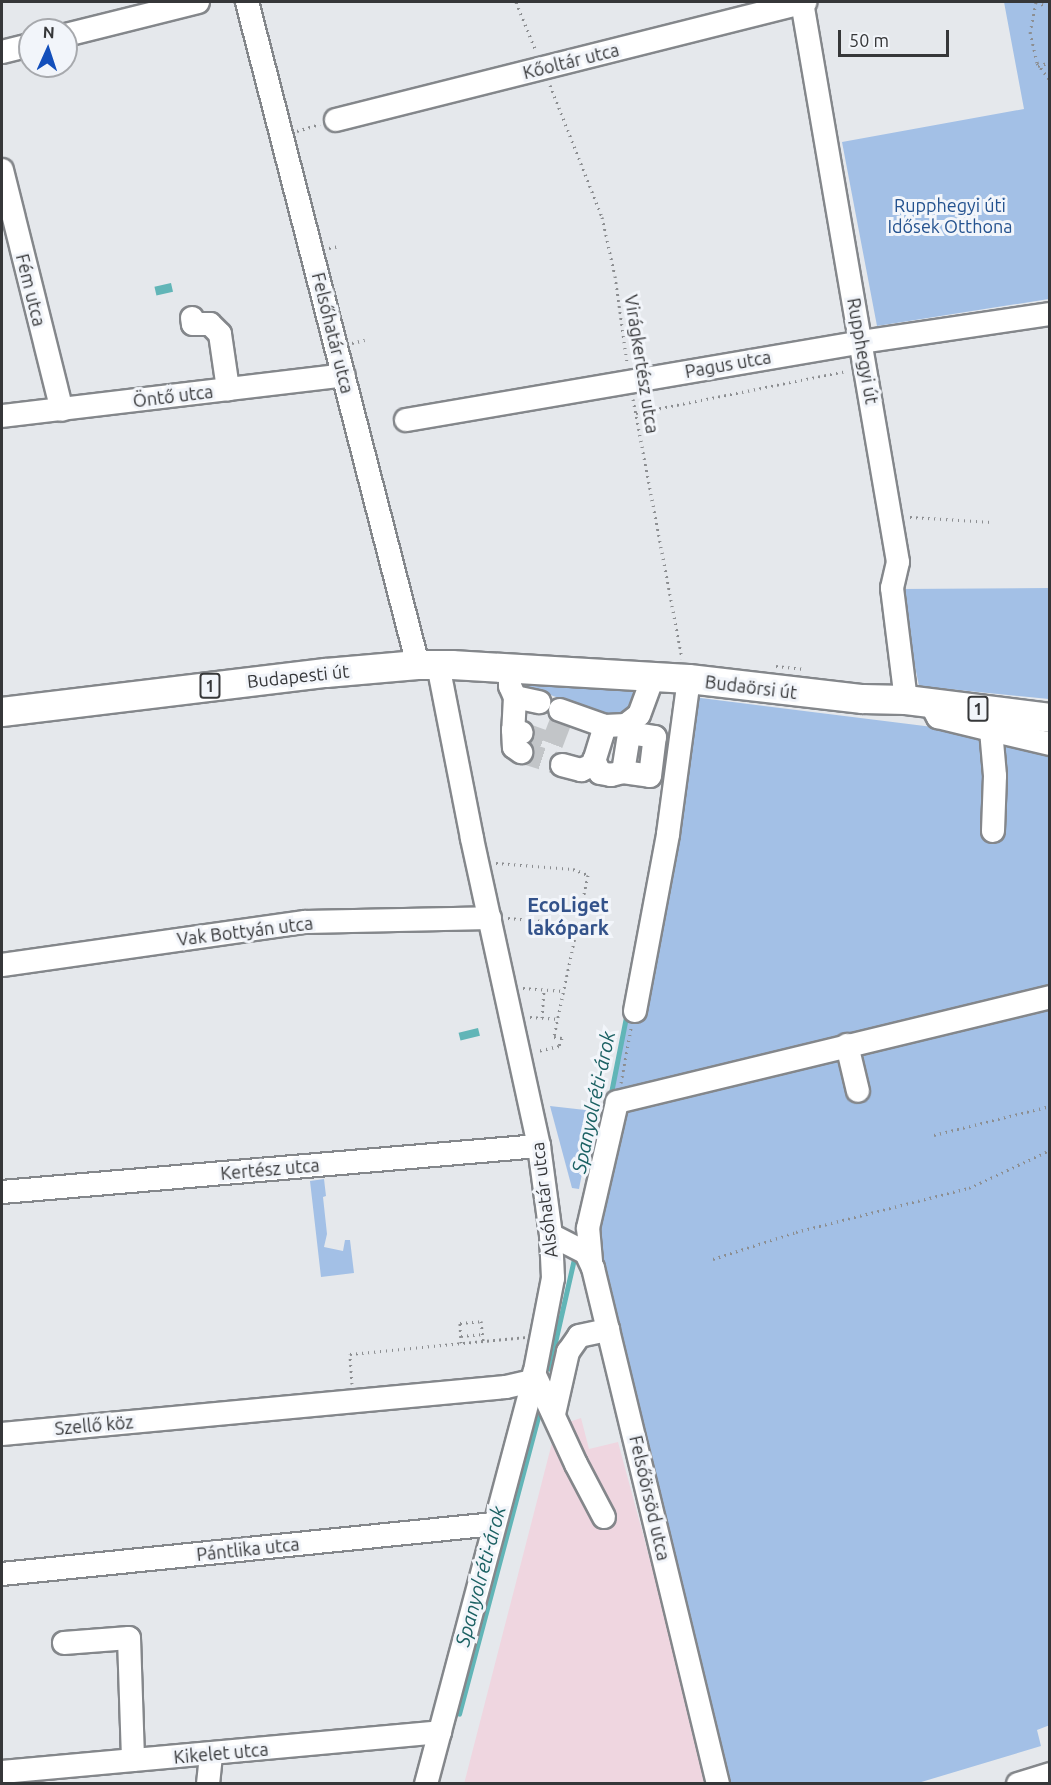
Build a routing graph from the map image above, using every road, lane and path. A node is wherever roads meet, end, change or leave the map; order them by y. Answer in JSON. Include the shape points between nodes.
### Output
{"nodes":[{"id":1,"x":198,"y":2,"type":"edge"},
{"id":2,"x":247,"y":2,"type":"edge"},
{"id":3,"x":516,"y":2,"type":"edge"},
{"id":4,"x":803,"y":2,"type":"edge"},
{"id":5,"x":1036,"y":2,"type":"edge"},
{"id":6,"x":1044,"y":5,"type":"dead end"},
{"id":7,"x":78,"y":33,"type":"edge"},
{"id":8,"x":18,"y":48,"type":"edge"},
{"id":9,"x":2,"y":52,"type":"edge"},
{"id":10,"x":1050,"y":62,"type":"edge"},
{"id":11,"x":1038,"y":66,"type":"junction"},
{"id":12,"x":545,"y":74,"type":"junction"},
{"id":13,"x":1050,"y":80,"type":"edge"},
{"id":14,"x":336,"y":120,"type":"joint"},
{"id":15,"x":281,"y":135,"type":"junction"},
{"id":16,"x":2,"y":171,"type":"edge"},
{"id":17,"x":339,"y":246,"type":"dead end"},
{"id":18,"x":325,"y":250,"type":"dead end"},
{"id":19,"x":1050,"y":314,"type":"edge"},
{"id":20,"x":192,"y":318,"type":"dead end"},
{"id":21,"x":364,"y":340,"type":"dead end"},
{"id":22,"x":861,"y":342,"type":"junction"},
{"id":23,"x":352,"y":343,"type":"dead end"},
{"id":24,"x":852,"y":370,"type":"dead end"},
{"id":25,"x":344,"y":375,"type":"junction"},
{"id":26,"x":630,"y":381,"type":"junction"},
{"id":27,"x":228,"y":389,"type":"junction"},
{"id":28,"x":62,"y":410,"type":"junction"},
{"id":29,"x":636,"y":413,"type":"junction"},
{"id":30,"x":2,"y":416,"type":"edge"},
{"id":31,"x":406,"y":420,"type":"dead end"},
{"id":32,"x":910,"y":518,"type":"dead end"},
{"id":33,"x":992,"y":522,"type":"dead end"},
{"id":34,"x":436,"y":665,"type":"junction"},
{"id":35,"x":510,"y":668,"type":"junction"},
{"id":36,"x":653,"y":676,"type":"junction"},
{"id":37,"x":698,"y":680,"type":"junction"},
{"id":38,"x":515,"y":697,"type":"junction"},
{"id":39,"x":539,"y":702,"type":"dead end"},
{"id":40,"x":919,"y":702,"type":"junction"},
{"id":41,"x":2,"y":712,"type":"edge"},
{"id":42,"x":562,"y":714,"type":"dead end"},
{"id":43,"x":1050,"y":718,"type":"edge"},
{"id":44,"x":988,"y":720,"type":"junction"},
{"id":45,"x":605,"y":726,"type":"junction"},
{"id":46,"x":635,"y":727,"type":"junction"},
{"id":47,"x":519,"y":738,"type":"dead end"},
{"id":48,"x":1050,"y":744,"type":"edge"},
{"id":49,"x":594,"y":760,"type":"junction"},
{"id":50,"x":562,"y":765,"type":"tunnel mouth"},
{"id":51,"x":993,"y":831,"type":"dead end"},
{"id":52,"x":477,"y":861,"type":"junction"},
{"id":53,"x":497,"y":918,"type":"junction"},
{"id":54,"x":577,"y":924,"type":"junction"},
{"id":55,"x":2,"y":965,"type":"edge"},
{"id":56,"x":519,"y":988,"type":"dead end"},
{"id":57,"x":544,"y":990,"type":"junction"},
{"id":58,"x":563,"y":991,"type":"junction"},
{"id":59,"x":1050,"y":998,"type":"edge"},
{"id":60,"x":634,"y":1011,"type":"joint"},
{"id":61,"x":525,"y":1017,"type":"dead end"},
{"id":62,"x":542,"y":1018,"type":"junction"},
{"id":63,"x":557,"y":1019,"type":"junction"},
{"id":64,"x":847,"y":1046,"type":"junction"},
{"id":65,"x":533,"y":1052,"type":"dead end"},
{"id":66,"x":858,"y":1091,"type":"dead end"},
{"id":67,"x":617,"y":1102,"type":"junction"},
{"id":68,"x":1050,"y":1106,"type":"edge"},
{"id":69,"x":934,"y":1135,"type":"dead end"},
{"id":70,"x":539,"y":1146,"type":"junction"},
{"id":71,"x":1050,"y":1150,"type":"edge"},
{"id":72,"x":2,"y":1192,"type":"edge"},
{"id":73,"x":574,"y":1248,"type":"junction"},
{"id":74,"x":712,"y":1259,"type":"dead end"},
{"id":75,"x":608,"y":1330,"type":"junction"},
{"id":76,"x":483,"y":1334,"type":"junction"},
{"id":77,"x":461,"y":1336,"type":"junction"},
{"id":78,"x":530,"y":1336,"type":"dead end"},
{"id":79,"x":483,"y":1341,"type":"junction"},
{"id":80,"x":461,"y":1343,"type":"junction"},
{"id":81,"x":534,"y":1377,"type":"junction"},
{"id":82,"x":353,"y":1401,"type":"junction"},
{"id":83,"x":554,"y":1414,"type":"junction"},
{"id":84,"x":2,"y":1434,"type":"edge"},
{"id":85,"x":604,"y":1517,"type":"dead end"},
{"id":86,"x":494,"y":1524,"type":"junction"},
{"id":87,"x":2,"y":1574,"type":"edge"},
{"id":88,"x":64,"y":1643,"type":"dead end"},
{"id":89,"x":440,"y":1732,"type":"junction"},
{"id":90,"x":211,"y":1754,"type":"junction"},
{"id":91,"x":133,"y":1760,"type":"junction"},
{"id":92,"x":1050,"y":1774,"type":"edge"},
{"id":93,"x":15,"y":1775,"type":"edge"},
{"id":94,"x":208,"y":1784,"type":"edge"},
{"id":95,"x":426,"y":1784,"type":"edge"},
{"id":96,"x":440,"y":1784,"type":"edge"},
{"id":97,"x":718,"y":1784,"type":"edge"},
{"id":98,"x":1018,"y":1784,"type":"edge"}],
"edges":[{"from":1,"to":7,"type":"street"},
{"from":2,"to":15,"type":"street","name":"Felsőhatár utca"},
{"from":3,"to":12,"type":"path","name":"Virágkertész utca"},
{"from":4,"to":12,"type":"street","name":"Kőoltár utca"},
{"from":4,"to":22,"type":"street","name":"Rupphegyi út"},
{"from":5,"to":6,"type":"path"},
{"from":5,"to":11,"type":"path","via":[[1029,28]]},
{"from":8,"to":9,"type":"street"},
{"from":10,"to":11,"type":"path"},
{"from":11,"to":13,"type":"path"},
{"from":12,"to":14,"type":"street","name":"Kőoltár utca"},
{"from":12,"to":26,"type":"path","name":"Virágkertész utca","via":[[602,218]]},
{"from":14,"to":15,"type":"path"},
{"from":15,"to":25,"type":"street","name":"Felsőhatár utca"},
{"from":16,"to":28,"type":"street","name":"Fém utca"},
{"from":17,"to":18,"type":"path"},
{"from":19,"to":22,"type":"street","name":"Pagus utca"},
{"from":20,"to":27,"type":"street","via":[[193,324],[210,324],[220,334]]},
{"from":21,"to":23,"type":"path"},
{"from":22,"to":26,"type":"street","name":"Pagus utca"},
{"from":22,"to":40,"type":"street","name":"Rupphegyi út","via":[[898,562],[892,588]]},
{"from":24,"to":29,"type":"path"},
{"from":25,"to":27,"type":"street","name":"Öntő utca"},
{"from":25,"to":34,"type":"street","name":"Felsőhatár utca"},
{"from":26,"to":29,"type":"path","name":"Virágkertész utca"},
{"from":26,"to":31,"type":"street","name":"Pagus utca"},
{"from":27,"to":28,"type":"street","name":"Öntő utca"},
{"from":28,"to":30,"type":"street","name":"Öntő utca"},
{"from":29,"to":37,"type":"path","name":"Virágkertész utca"},
{"from":32,"to":33,"type":"path"},
{"from":34,"to":35,"type":"main road","name":"Budaörsi út","number":"1"},
{"from":34,"to":41,"type":"main road","name":"Budapesti út","number":"1","via":[[262,680]]},
{"from":34,"to":52,"type":"street","name":"Alsóhatár utca"},
{"from":35,"to":36,"type":"main road","name":"Budaörsi út","number":"1"},
{"from":35,"to":38,"type":"street","via":[[510,686]]},
{"from":36,"to":37,"type":"main road","name":"Budaörsi út","number":"1"},
{"from":36,"to":46,"type":"street"},
{"from":37,"to":40,"type":"main road","name":"Budaörsi út","number":"1"},
{"from":37,"to":60,"type":"street"},
{"from":38,"to":39,"type":"street"},
{"from":38,"to":47,"type":"street"},
{"from":40,"to":44,"type":"main road","name":"Budaörsi út","number":"1"},
{"from":42,"to":45,"type":"street"},
{"from":43,"to":44,"type":"main road","name":"Budaörsi út","number":"1"},
{"from":44,"to":48,"type":"street"},
{"from":44,"to":51,"type":"street","via":[[995,776]]},
{"from":45,"to":46,"type":"street"},
{"from":45,"to":49,"type":"street"},
{"from":46,"to":49,"type":"street","via":[[630,773],[600,773]]},
{"from":49,"to":50,"type":"street","via":[[593,765],[581,770]]},
{"from":52,"to":53,"type":"street","name":"Alsóhatár utca"},
{"from":52,"to":54,"type":"path","via":[[573,869],[588,875]]},
{"from":53,"to":54,"type":"path"},
{"from":53,"to":55,"type":"street","name":"Vak Bottyán utca","via":[[305,922]]},
{"from":53,"to":70,"type":"street","name":"Alsóhatár utca"},
{"from":54,"to":58,"type":"path"},
{"from":56,"to":57,"type":"path"},
{"from":57,"to":58,"type":"path"},
{"from":57,"to":62,"type":"path"},
{"from":58,"to":63,"type":"path"},
{"from":59,"to":64,"type":"street"},
{"from":60,"to":67,"type":"path"},
{"from":61,"to":62,"type":"path"},
{"from":62,"to":63,"type":"path"},
{"from":63,"to":65,"type":"path","via":[[554,1036],[562,1038],[559,1046]]},
{"from":64,"to":66,"type":"street"},
{"from":64,"to":67,"type":"street"},
{"from":67,"to":73,"type":"street","name":"Alsóhatár utca","via":[[588,1228]]},
{"from":68,"to":69,"type":"path"},
{"from":70,"to":72,"type":"street","name":"Kertész utca"},
{"from":70,"to":73,"type":"street","name":"Alsóhatár utca"},
{"from":71,"to":74,"type":"path","via":[[969,1188],[796,1232]]},
{"from":73,"to":75,"type":"street","name":"Felsőörsöd utca"},
{"from":73,"to":81,"type":"street","name":"Alsóhatár utca","via":[[553,1278]]},
{"from":75,"to":83,"type":"street","via":[[579,1335],[568,1352]]},
{"from":75,"to":97,"type":"street","name":"Felsőörsöd utca"},
{"from":76,"to":77,"type":"path"},
{"from":76,"to":77,"type":"path","via":[[482,1321],[460,1323]]},
{"from":76,"to":79,"type":"path"},
{"from":77,"to":80,"type":"path"},
{"from":78,"to":79,"type":"path"},
{"from":79,"to":80,"type":"path"},
{"from":80,"to":82,"type":"path","via":[[350,1354]]},
{"from":81,"to":82,"type":"street","name":"Szellő köz","via":[[506,1388]]},
{"from":81,"to":83,"type":"street"},
{"from":81,"to":86,"type":"street","name":"Alsóhatár utca"},
{"from":82,"to":84,"type":"street","name":"Szellő köz"},
{"from":83,"to":85,"type":"street","via":[[572,1471]]},
{"from":86,"to":87,"type":"street","name":"Pántlika utca"},
{"from":86,"to":89,"type":"street","name":"Alsóhatár utca"},
{"from":88,"to":91,"type":"street","via":[[129,1638]]},
{"from":89,"to":90,"type":"street","name":"Kikelet utca"},
{"from":89,"to":95,"type":"street","name":"Alsóhatár utca"},
{"from":89,"to":96,"type":"street","name":"Alsóhatár utca","via":[[445,1749]]},
{"from":90,"to":91,"type":"street","name":"Kikelet utca"},
{"from":90,"to":94,"type":"street"},
{"from":91,"to":93,"type":"street","name":"Kikelet utca"},
{"from":92,"to":98,"type":"street"}]}
